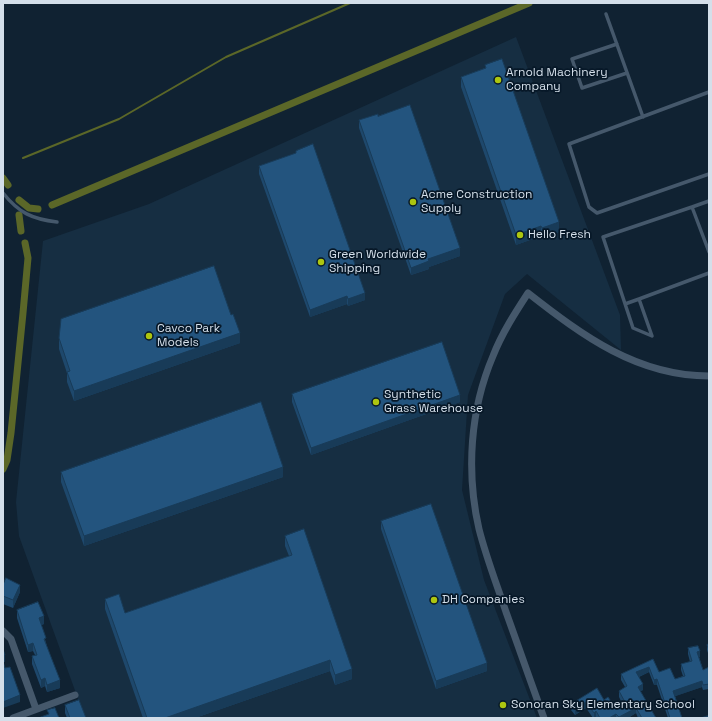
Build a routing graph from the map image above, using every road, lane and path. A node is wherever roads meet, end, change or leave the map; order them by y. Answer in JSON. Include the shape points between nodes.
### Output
{"nodes":[{"id":1,"x":606,"y":14,"type":"dead end"},
{"id":2,"x":617,"y":44,"type":"junction"},
{"id":3,"x":627,"y":73,"type":"junction"},
{"id":4,"x":709,"y":92,"type":"edge"},
{"id":5,"x":643,"y":117,"type":"junction"},
{"id":6,"x":709,"y":174,"type":"edge"},
{"id":7,"x":3,"y":193,"type":"edge"},
{"id":8,"x":709,"y":201,"type":"edge"},
{"id":9,"x":692,"y":207,"type":"junction"},
{"id":10,"x":57,"y":222,"type":"dead end"},
{"id":11,"x":709,"y":252,"type":"edge"},
{"id":12,"x":709,"y":273,"type":"edge"},
{"id":13,"x":639,"y":299,"type":"junction"},
{"id":14,"x":625,"y":304,"type":"junction"},
{"id":15,"x":709,"y":376,"type":"edge"},
{"id":16,"x":3,"y":631,"type":"edge"},
{"id":17,"x":75,"y":695,"type":"dead end"},
{"id":18,"x":36,"y":709,"type":"junction"},
{"id":19,"x":12,"y":718,"type":"edge"},
{"id":20,"x":544,"y":718,"type":"edge"}],
"edges":[{"from":1,"to":2,"type":"lane"},
{"from":2,"to":3,"type":"lane"},
{"from":2,"to":3,"type":"lane","via":[[572,59],[582,88]]},
{"from":3,"to":5,"type":"lane"},
{"from":4,"to":5,"type":"lane"},
{"from":5,"to":6,"type":"lane","via":[[569,144],[590,207],[598,213]]},
{"from":7,"to":10,"type":"lane","via":[[24,213],[37,220]]},
{"from":8,"to":9,"type":"lane"},
{"from":9,"to":11,"type":"lane"},
{"from":9,"to":14,"type":"lane","via":[[603,238]]},
{"from":12,"to":13,"type":"lane"},
{"from":13,"to":14,"type":"lane"},
{"from":13,"to":14,"type":"lane","via":[[652,336],[633,328]]},
{"from":15,"to":20,"type":"street","via":[[663,371],[617,354],[572,327],[528,293],[500,339],[484,383],[474,426],[472,477],[475,503],[485,550]]},
{"from":16,"to":18,"type":"street","via":[[11,639]]},
{"from":17,"to":18,"type":"street"},
{"from":18,"to":19,"type":"street"}]}
